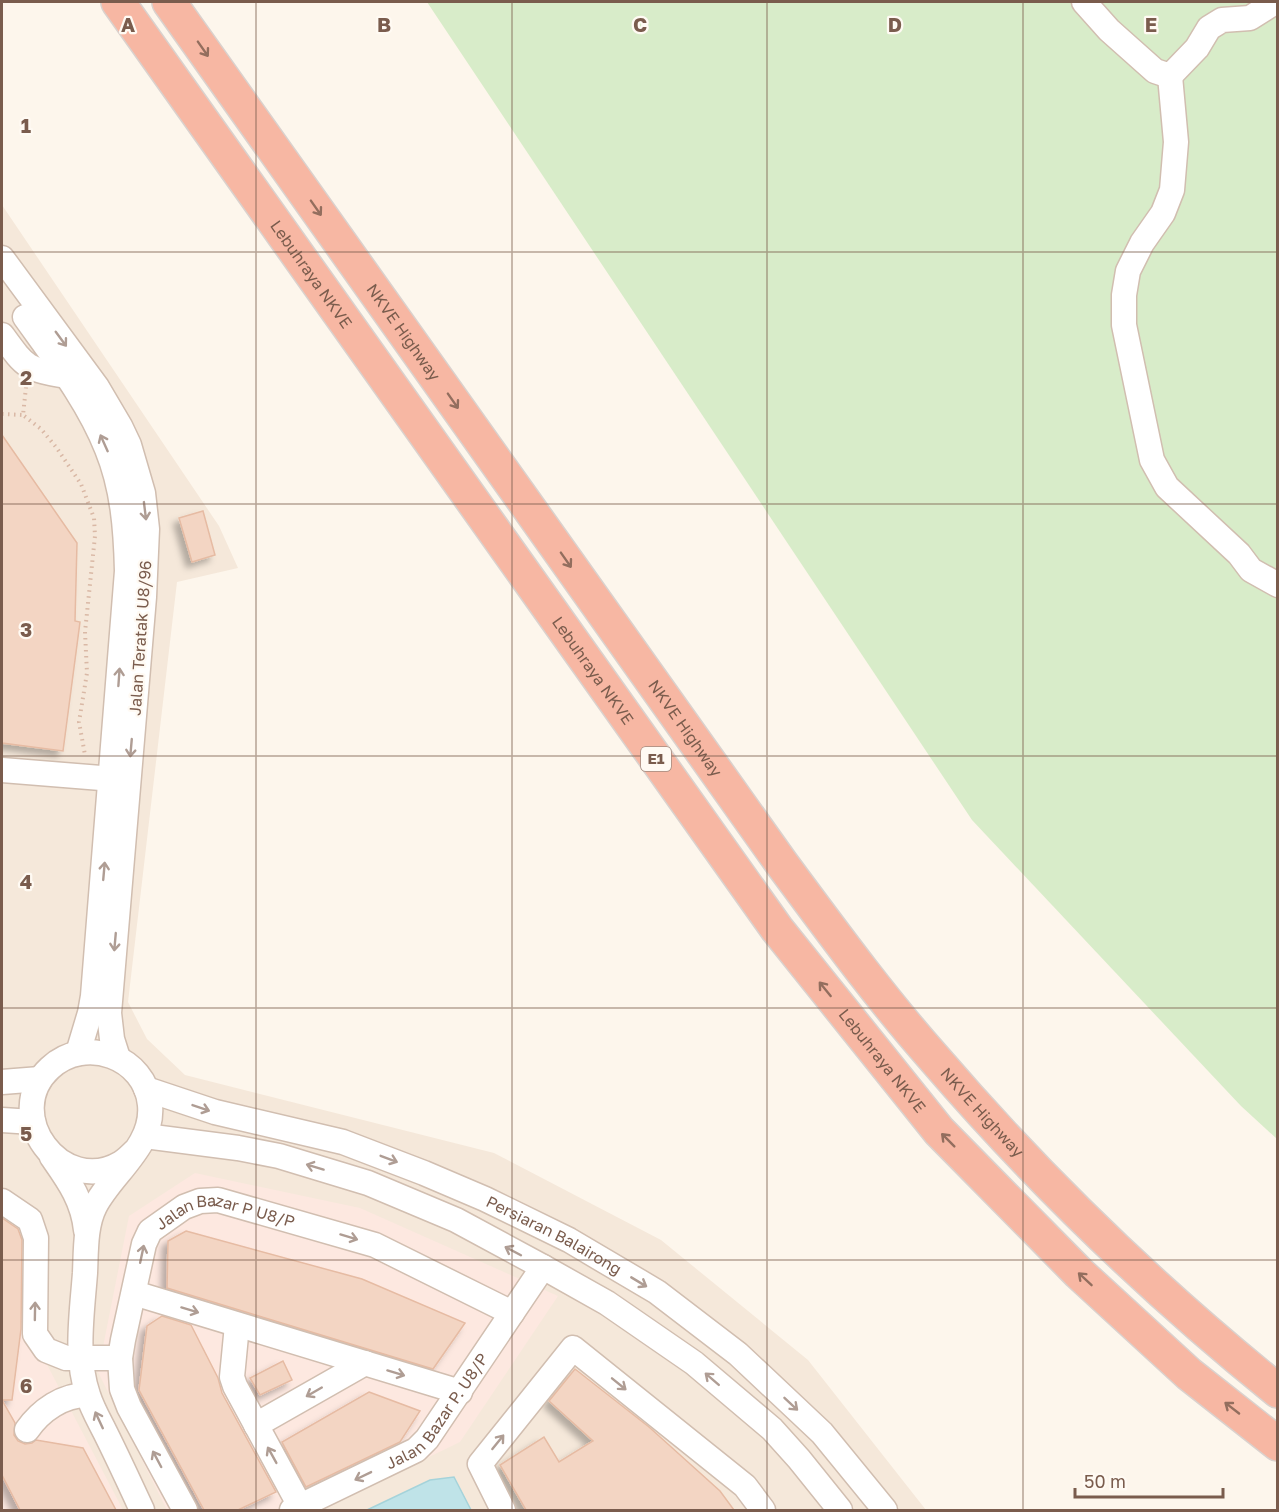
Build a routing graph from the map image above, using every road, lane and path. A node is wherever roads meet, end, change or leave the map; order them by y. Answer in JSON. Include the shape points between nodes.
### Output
{"nodes":[{"id":1,"x":118,"y":2,"type":"edge"},
{"id":2,"x":169,"y":2,"type":"edge"},
{"id":3,"x":1084,"y":2,"type":"edge"},
{"id":4,"x":1275,"y":2,"type":"edge"},
{"id":5,"x":1170,"y":76,"type":"junction"},
{"id":6,"x":2,"y":258,"type":"edge"},
{"id":7,"x":2,"y":284,"type":"edge"},
{"id":8,"x":2,"y":335,"type":"edge"},
{"id":9,"x":20,"y":360,"type":"junction"},
{"id":10,"x":67,"y":376,"type":"junction"},
{"id":11,"x":2,"y":414,"type":"edge"},
{"id":12,"x":22,"y":415,"type":"junction"},
{"id":13,"x":1278,"y":585,"type":"edge"},
{"id":14,"x":85,"y":755,"type":"dead end"},
{"id":15,"x":2,"y":771,"type":"edge"},
{"id":16,"x":120,"y":779,"type":"junction"},
{"id":17,"x":78,"y":1053,"type":"junction"},
{"id":18,"x":118,"y":1058,"type":"junction"},
{"id":19,"x":40,"y":1080,"type":"junction"},
{"id":20,"x":2,"y":1082,"type":"edge"},
{"id":21,"x":146,"y":1089,"type":"junction"},
{"id":22,"x":2,"y":1120,"type":"edge"},
{"id":23,"x":33,"y":1122,"type":"junction"},
{"id":24,"x":140,"y":1144,"type":"junction"},
{"id":25,"x":51,"y":1155,"type":"junction"},
{"id":26,"x":2,"y":1201,"type":"edge"},
{"id":27,"x":87,"y":1238,"type":"junction"},
{"id":28,"x":543,"y":1267,"type":"junction"},
{"id":29,"x":134,"y":1293,"type":"junction"},
{"id":30,"x":512,"y":1313,"type":"junction"},
{"id":31,"x":237,"y":1324,"type":"junction"},
{"id":32,"x":120,"y":1358,"type":"junction"},
{"id":33,"x":81,"y":1359,"type":"junction"},
{"id":34,"x":365,"y":1363,"type":"junction"},
{"id":35,"x":460,"y":1392,"type":"junction"},
{"id":36,"x":1278,"y":1392,"type":"edge"},
{"id":37,"x":87,"y":1395,"type":"junction"},
{"id":38,"x":256,"y":1425,"type":"junction"},
{"id":39,"x":27,"y":1430,"type":"dead end"},
{"id":40,"x":1278,"y":1444,"type":"edge"},
{"id":41,"x":296,"y":1508,"type":"edge"},
{"id":42,"x":142,"y":1510,"type":"edge"},
{"id":43,"x":185,"y":1510,"type":"edge"},
{"id":44,"x":503,"y":1510,"type":"edge"},
{"id":45,"x":763,"y":1510,"type":"edge"},
{"id":46,"x":840,"y":1510,"type":"edge"},
{"id":47,"x":885,"y":1510,"type":"edge"}],
"edges":[{"from":40,"to":1,"type":"highway","name":"Lebuhraya NKVE","number":"E1","one_way":true,"via":[[1189,1374],[1079,1273],[939,1131],[763,910]]},
{"from":2,"to":36,"type":"highway","name":"NKVE Highway","number":"E1","one_way":true,"via":[[854,961],[1017,1150],[1124,1256]]},
{"from":3,"to":5,"type":"street","via":[[1155,72]]},
{"from":4,"to":5,"type":"street","via":[[1250,18],[1222,20],[1209,27],[1197,48]]},
{"from":5,"to":13,"type":"street","via":[[1176,142],[1172,190],[1163,213],[1128,271],[1124,295],[1124,325],[1152,460],[1167,487],[1251,570]]},
{"from":6,"to":16,"type":"street","name":"Jalan Teratak U8/96","one_way":true,"via":[[109,406],[129,445],[143,493],[147,529],[144,597]]},
{"from":7,"to":10,"type":"street","name":"Jalan Teratak U8/96"},
{"from":8,"to":9,"type":"street"},
{"from":9,"to":10,"type":"street","via":[[36,370]]},
{"from":9,"to":12,"type":"path","via":[[27,379]]},
{"from":16,"to":10,"type":"street","name":"Jalan Teratak U8/96","one_way":true,"via":[[126,532],[108,450]]},
{"from":11,"to":12,"type":"path"},
{"from":12,"to":14,"type":"path","via":[[56,447],[81,484],[94,518],[85,632],[87,673],[79,722]]},
{"from":15,"to":16,"type":"street"},
{"from":17,"to":16,"type":"street","name":"Jalan Teratak U8/96","one_way":true,"via":[[93,996]]},
{"from":16,"to":18,"type":"street","name":"Jalan Teratak U8/96","one_way":true,"via":[[109,1013]]},
{"from":17,"to":18,"type":"street","via":[[91,1051]]},
{"from":17,"to":19,"type":"street","via":[[63,1058]]},
{"from":18,"to":21,"type":"street","via":[[130,1066]]},
{"from":19,"to":20,"type":"street"},
{"from":19,"to":23,"type":"street","via":[[34,1093]]},
{"from":21,"to":24,"type":"street","via":[[150,1120]]},
{"from":21,"to":47,"type":"street","name":"Persiaran Balairong","one_way":true,"via":[[215,1112],[343,1142],[475,1195],[569,1240],[657,1292],[738,1354],[822,1433]]},
{"from":22,"to":23,"type":"street"},
{"from":23,"to":25,"type":"street","via":[[39,1140]]},
{"from":24,"to":25,"type":"street","via":[[121,1163],[103,1169],[84,1170]]},
{"from":24,"to":27,"type":"street","via":[[93,1208]]},
{"from":28,"to":24,"type":"street","name":"Persiaran Balairong","one_way":true,"via":[[456,1220],[368,1183],[238,1148]]},
{"from":25,"to":27,"type":"street","via":[[83,1209]]},
{"from":33,"to":26,"type":"street","one_way":true,"via":[[46,1350],[35,1334],[36,1238],[30,1220]]},
{"from":27,"to":33,"type":"street"},
{"from":28,"to":30,"type":"street","name":"Jalan Bazar P. U8/P"},
{"from":46,"to":28,"type":"street","name":"Persiaran Balairong","one_way":true,"via":[[772,1429],[694,1363],[607,1303]]},
{"from":29,"to":30,"type":"street","name":"Jalan Bazar P U8/P","one_way":true,"via":[[150,1231],[184,1207],[218,1200],[375,1245]]},
{"from":29,"to":31,"type":"street","one_way":true},
{"from":29,"to":32,"type":"street","name":"Jalan Bazar P U8/P"},
{"from":30,"to":35,"type":"street","name":"Jalan Bazar P. U8/P"},
{"from":31,"to":34,"type":"street"},
{"from":31,"to":38,"type":"street","via":[[232,1377]]},
{"from":32,"to":33,"type":"street"},
{"from":43,"to":32,"type":"street","name":"Jalan Bazar P U8/P","one_way":true,"via":[[129,1407]]},
{"from":33,"to":37,"type":"street"},
{"from":34,"to":35,"type":"street","one_way":true},
{"from":34,"to":38,"type":"street","one_way":true},
{"from":35,"to":41,"type":"street","name":"Jalan Bazar P. U8/P","one_way":true,"via":[[416,1450]]},
{"from":37,"to":39,"type":"street","via":[[65,1398],[33,1420]]},
{"from":42,"to":37,"type":"street","one_way":true},
{"from":41,"to":38,"type":"street","one_way":true},
{"from":44,"to":45,"type":"street","one_way":true,"via":[[480,1464],[573,1348],[746,1486]]}]}
